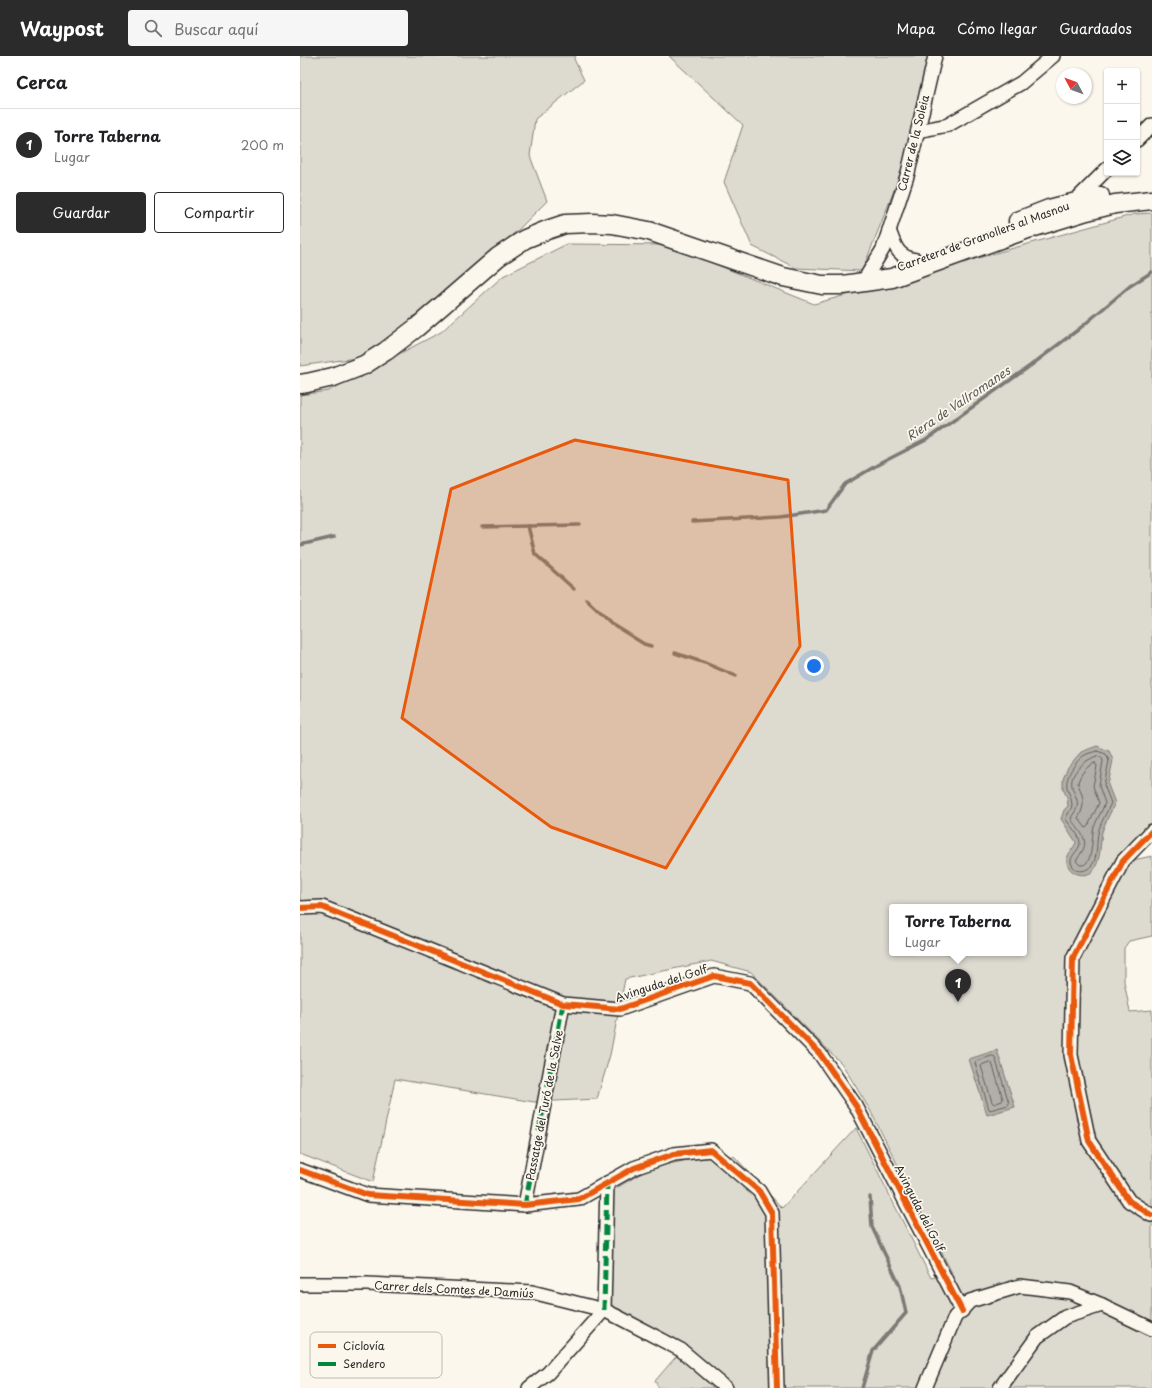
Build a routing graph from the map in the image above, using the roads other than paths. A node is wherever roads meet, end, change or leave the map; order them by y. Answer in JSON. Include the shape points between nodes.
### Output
{"nodes":[{"id":1,"x":935,"y":56,"type":"edge"},
{"id":2,"x":1053,"y":56,"type":"edge"},
{"id":3,"x":1152,"y":125,"type":"edge"},
{"id":4,"x":918,"y":131,"type":"junction"},
{"id":5,"x":1140,"y":137,"type":"edge"},
{"id":6,"x":1104,"y":172,"type":"edge"},
{"id":7,"x":1152,"y":188,"type":"edge"},
{"id":8,"x":1152,"y":200,"type":"edge"},
{"id":9,"x":1080,"y":206,"type":"junction"},
{"id":10,"x":889,"y":230,"type":"junction"},
{"id":11,"x":916,"y":260,"type":"junction"},
{"id":12,"x":863,"y":282,"type":"junction"},
{"id":13,"x":300,"y":384,"type":"edge"},
{"id":14,"x":1152,"y":831,"type":"edge"},
{"id":15,"x":300,"y":908,"type":"edge"},
{"id":16,"x":563,"y":1004,"type":"junction"},
{"id":17,"x":300,"y":1170,"type":"edge"},
{"id":18,"x":607,"y":1183,"type":"junction"},
{"id":19,"x":526,"y":1205,"type":"junction"},
{"id":20,"x":1151,"y":1215,"type":"dead end"},
{"id":21,"x":300,"y":1284,"type":"edge"},
{"id":22,"x":1102,"y":1305,"type":"junction"},
{"id":23,"x":604,"y":1310,"type":"junction"},
{"id":24,"x":962,"y":1311,"type":"junction"},
{"id":25,"x":1152,"y":1329,"type":"edge"},
{"id":26,"x":529,"y":1388,"type":"edge"},
{"id":27,"x":726,"y":1388,"type":"edge"},
{"id":28,"x":777,"y":1388,"type":"edge"},
{"id":29,"x":925,"y":1388,"type":"edge"},
{"id":30,"x":1000,"y":1388,"type":"edge"}],
"edges":[{"from":1,"to":4,"type":"street","name":"Carrer de la Soleia"},
{"from":2,"to":4,"type":"street","via":[[1021,83],[948,125]]},
{"from":3,"to":5,"type":"street"},
{"from":4,"to":10,"type":"street","name":"Carrer de la Soleia","via":[[908,173]]},
{"from":6,"to":9,"type":"street"},
{"from":7,"to":9,"type":"main road","name":"Carretera de Granollers al Masnou","via":[[1108,194]]},
{"from":8,"to":9,"type":"main road","name":"Carretera de Granollers al Masnou"},
{"from":9,"to":11,"type":"main road","name":"Carretera de Granollers al Masnou","via":[[1049,209]]},
{"from":9,"to":12,"type":"main road","name":"Carretera de Granollers al Masnou","via":[[1025,230],[892,278]]},
{"from":10,"to":11,"type":"street","via":[[894,244],[903,256]]},
{"from":10,"to":12,"type":"street","name":"Carrer de la Soleia","via":[[883,249]]},
{"from":11,"to":12,"type":"main road","name":"Carretera de Granollers al Masnou"},
{"from":12,"to":13,"type":"main road","name":"Carretera de Granollers al Masnou","via":[[822,285],[797,281],[649,231],[612,224],[565,224],[525,239],[498,257],[416,328],[364,365],[333,377]]},
{"from":14,"to":20,"type":"street","via":[[1123,862],[1073,958],[1071,1055],[1089,1141],[1129,1201]]},
{"from":15,"to":16,"type":"street","name":"Avinguda del Golf","via":[[322,907]]},
{"from":16,"to":19,"type":"street","name":"Passatge del Turó de la Salve"},
{"from":16,"to":24,"type":"street","name":"Avinguda del Golf","via":[[620,1009],[714,976],[750,983],[820,1054],[856,1106]]},
{"from":17,"to":19,"type":"street","via":[[368,1194]]},
{"from":18,"to":19,"type":"street","via":[[579,1199]]},
{"from":18,"to":23,"type":"street"},
{"from":18,"to":28,"type":"street","via":[[634,1168],[674,1154],[711,1150],[759,1191],[772,1213]]},
{"from":21,"to":23,"type":"street","name":"Carrer dels Comtes de Damiús","via":[[367,1284],[532,1292]]},
{"from":22,"to":24,"type":"street","via":[[1070,1292],[1020,1286],[970,1301]]},
{"from":22,"to":25,"type":"street"},
{"from":22,"to":30,"type":"street","via":[[1065,1317],[1037,1337]]},
{"from":23,"to":26,"type":"street","via":[[548,1373]]},
{"from":23,"to":27,"type":"street","name":"Carrer dels Comtes de Damiús","via":[[681,1350]]},
{"from":24,"to":29,"type":"street","via":[[955,1317]]}]}
